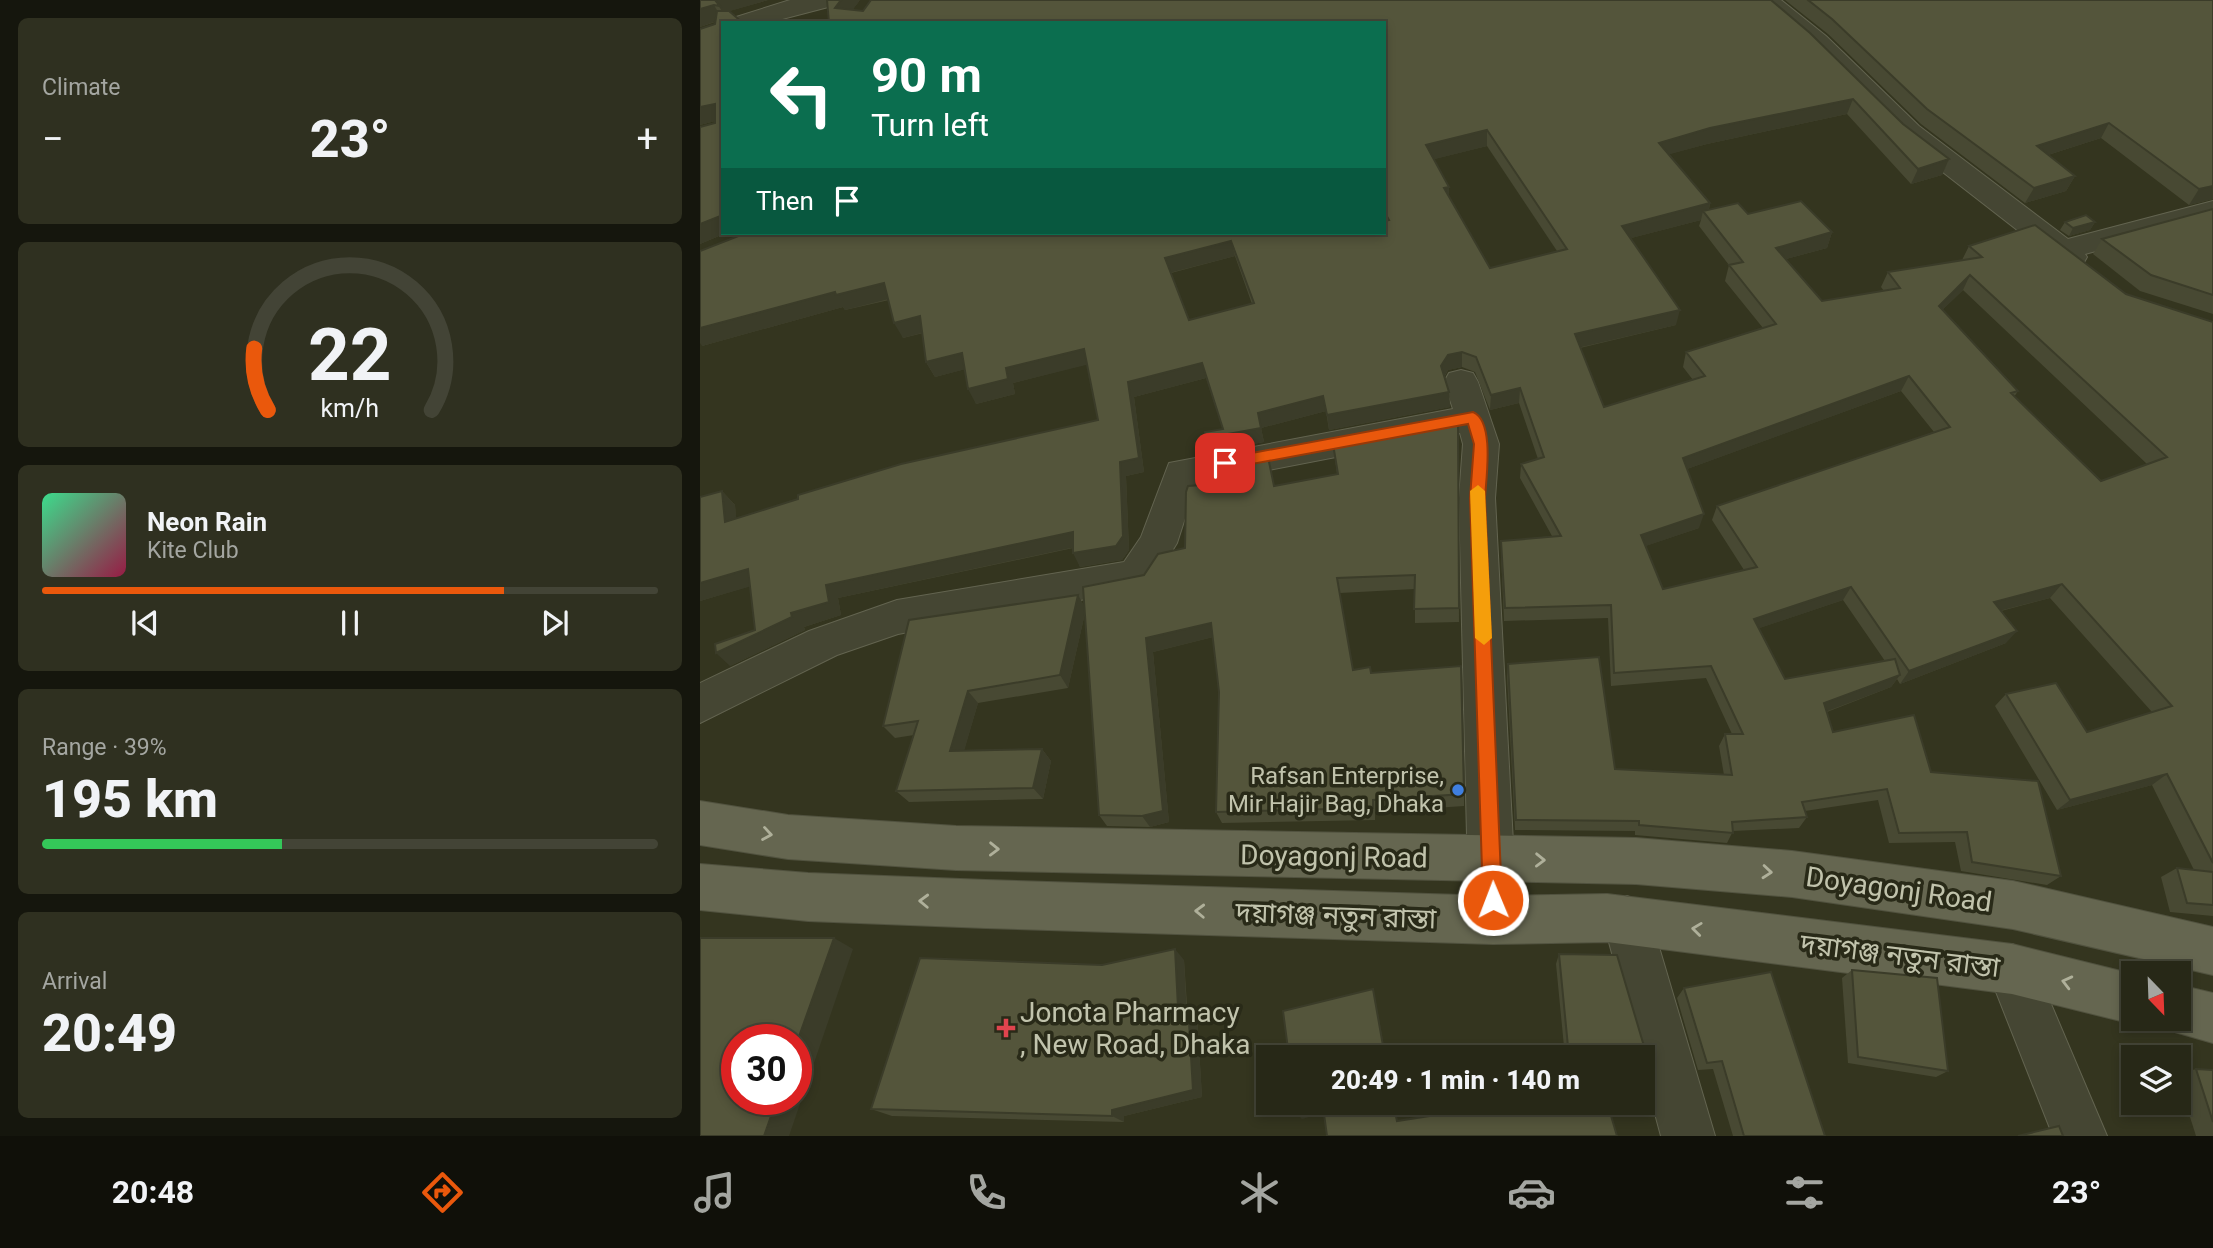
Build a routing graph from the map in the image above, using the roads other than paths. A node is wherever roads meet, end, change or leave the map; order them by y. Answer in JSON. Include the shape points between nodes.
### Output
{"nodes":[{"id":1,"x":828,"y":0,"type":"edge"},
{"id":2,"x":1766,"y":0,"type":"edge"},
{"id":3,"x":748,"y":21,"type":"edge"},
{"id":4,"x":2213,"y":210,"type":"edge"},
{"id":5,"x":2063,"y":250,"type":"junction"},
{"id":6,"x":2096,"y":275,"type":"edge"},
{"id":7,"x":700,"y":704,"type":"edge"},
{"id":8,"x":700,"y":823,"type":"edge"},
{"id":9,"x":1492,"y":860,"type":"junction"},
{"id":10,"x":700,"y":887,"type":"edge"},
{"id":11,"x":1493,"y":919,"type":"junction"},
{"id":12,"x":1627,"y":920,"type":"junction"},
{"id":13,"x":2213,"y":951,"type":"edge"},
{"id":14,"x":2012,"y":969,"type":"junction"},
{"id":15,"x":2121,"y":996,"type":"edge"},
{"id":16,"x":2191,"y":1013,"type":"edge"},
{"id":17,"x":2213,"y":1018,"type":"edge"},
{"id":18,"x":1688,"y":1136,"type":"edge"},
{"id":19,"x":2080,"y":1136,"type":"edge"}],
"edges":[{"from":1,"to":3,"type":"street"},
{"from":2,"to":5,"type":"street","via":[[1818,41],[1909,132]]},
{"from":4,"to":5,"type":"street"},
{"from":5,"to":6,"type":"street"},
{"from":7,"to":9,"type":"street","via":[[823,643],[897,617],[1136,576],[1158,543],[1182,473],[1467,400],[1482,444],[1477,498]]},
{"from":8,"to":9,"type":"main road","name":"Doyagonj Road","one_way":true,"via":[[788,836],[956,848]]},
{"from":9,"to":11,"type":"street"},
{"from":9,"to":13,"type":"main road","name":"Doyagonj Road","one_way":true,"via":[[1636,861],[1792,874],[2013,905]]},
{"from":11,"to":10,"type":"main road","name":"দয়াগঞ্জ নতুন রাস্তা","one_way":true,"via":[[808,897]]},
{"from":11,"to":12,"type":"main road","name":"দয়াগঞ্জ নতুন রাস্তা"},
{"from":14,"to":12,"type":"main road","name":"দয়াগঞ্জ নতুন রাস্তা","one_way":true},
{"from":12,"to":18,"type":"street"},
{"from":15,"to":14,"type":"main road","name":"দয়াগঞ্জ নতুন রাস্তা","one_way":true},
{"from":14,"to":19,"type":"street"},
{"from":16,"to":17,"type":"main road"}]}
